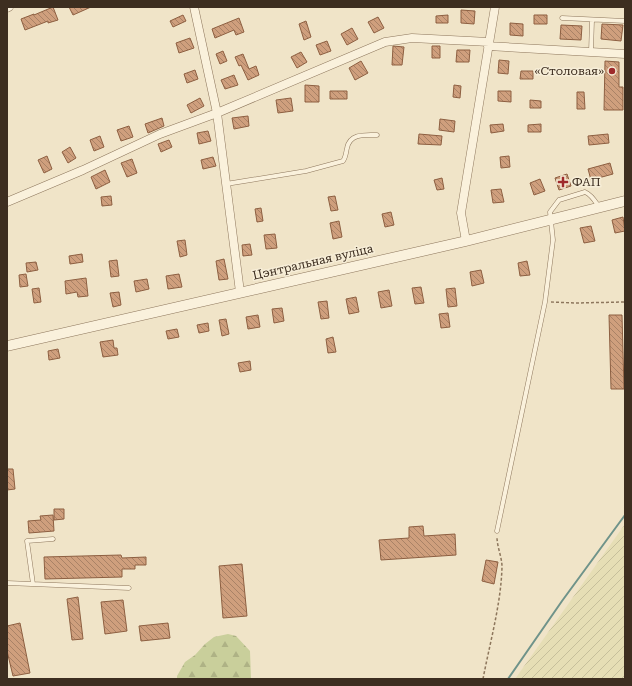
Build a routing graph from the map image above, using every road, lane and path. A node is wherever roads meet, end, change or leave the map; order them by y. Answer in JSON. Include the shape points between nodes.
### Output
{"nodes":[{"id":1,"x":194,"y":7,"type":"edge"},
{"id":2,"x":495,"y":7,"type":"edge"},
{"id":3,"x":562,"y":18,"type":"dead end"},
{"id":4,"x":592,"y":20,"type":"junction"},
{"id":5,"x":625,"y":21,"type":"edge"},
{"id":6,"x":488,"y":44,"type":"junction"},
{"id":7,"x":591,"y":52,"type":"junction"},
{"id":8,"x":625,"y":54,"type":"edge"},
{"id":9,"x":217,"y":113,"type":"junction"},
{"id":10,"x":377,"y":135,"type":"dead end"},
{"id":11,"x":226,"y":184,"type":"junction"},
{"id":12,"x":625,"y":201,"type":"edge"},
{"id":13,"x":7,"y":202,"type":"edge"},
{"id":14,"x":599,"y":208,"type":"junction"},
{"id":15,"x":551,"y":219,"type":"junction"},
{"id":16,"x":466,"y":241,"type":"junction"},
{"id":17,"x":240,"y":292,"type":"junction"},
{"id":18,"x":545,"y":302,"type":"junction"},
{"id":19,"x":625,"y":302,"type":"edge"},
{"id":20,"x":7,"y":346,"type":"edge"},
{"id":21,"x":497,"y":531,"type":"joint"},
{"id":22,"x":53,"y":539,"type":"dead end"},
{"id":23,"x":7,"y":583,"type":"edge"},
{"id":24,"x":33,"y":584,"type":"junction"},
{"id":25,"x":129,"y":588,"type":"dead end"},
{"id":26,"x":483,"y":679,"type":"edge"}],
"edges":[{"from":1,"to":9,"type":"street"},
{"from":2,"to":6,"type":"street"},
{"from":3,"to":4,"type":"lane"},
{"from":4,"to":5,"type":"lane"},
{"from":4,"to":7,"type":"lane"},
{"from":6,"to":7,"type":"street"},
{"from":6,"to":9,"type":"street","via":[[412,38],[385,42]]},
{"from":6,"to":16,"type":"street","via":[[461,213]]},
{"from":7,"to":8,"type":"street"},
{"from":9,"to":11,"type":"street"},
{"from":9,"to":13,"type":"street","via":[[160,134]]},
{"from":10,"to":11,"type":"lane","via":[[359,135],[352,138],[347,144],[344,160],[306,171]]},
{"from":11,"to":17,"type":"street"},
{"from":12,"to":14,"type":"street","name":"Цэнтральная вуліца"},
{"from":14,"to":15,"type":"street","name":"Цэнтральная вуліца"},
{"from":14,"to":15,"type":"lane","via":[[595,200],[585,192],[559,200],[550,212]]},
{"from":15,"to":16,"type":"street","name":"Цэнтральная вуліца"},
{"from":15,"to":18,"type":"lane","via":[[554,240]]},
{"from":16,"to":17,"type":"street","name":"Цэнтральная вуліца"},
{"from":17,"to":20,"type":"street","name":"Цэнтральная вуліца"},
{"from":18,"to":19,"type":"path"},
{"from":18,"to":21,"type":"lane"},
{"from":21,"to":26,"type":"path","via":[[502,565]]},
{"from":22,"to":24,"type":"lane","via":[[27,541]]},
{"from":23,"to":24,"type":"lane"},
{"from":24,"to":25,"type":"lane"}]}
